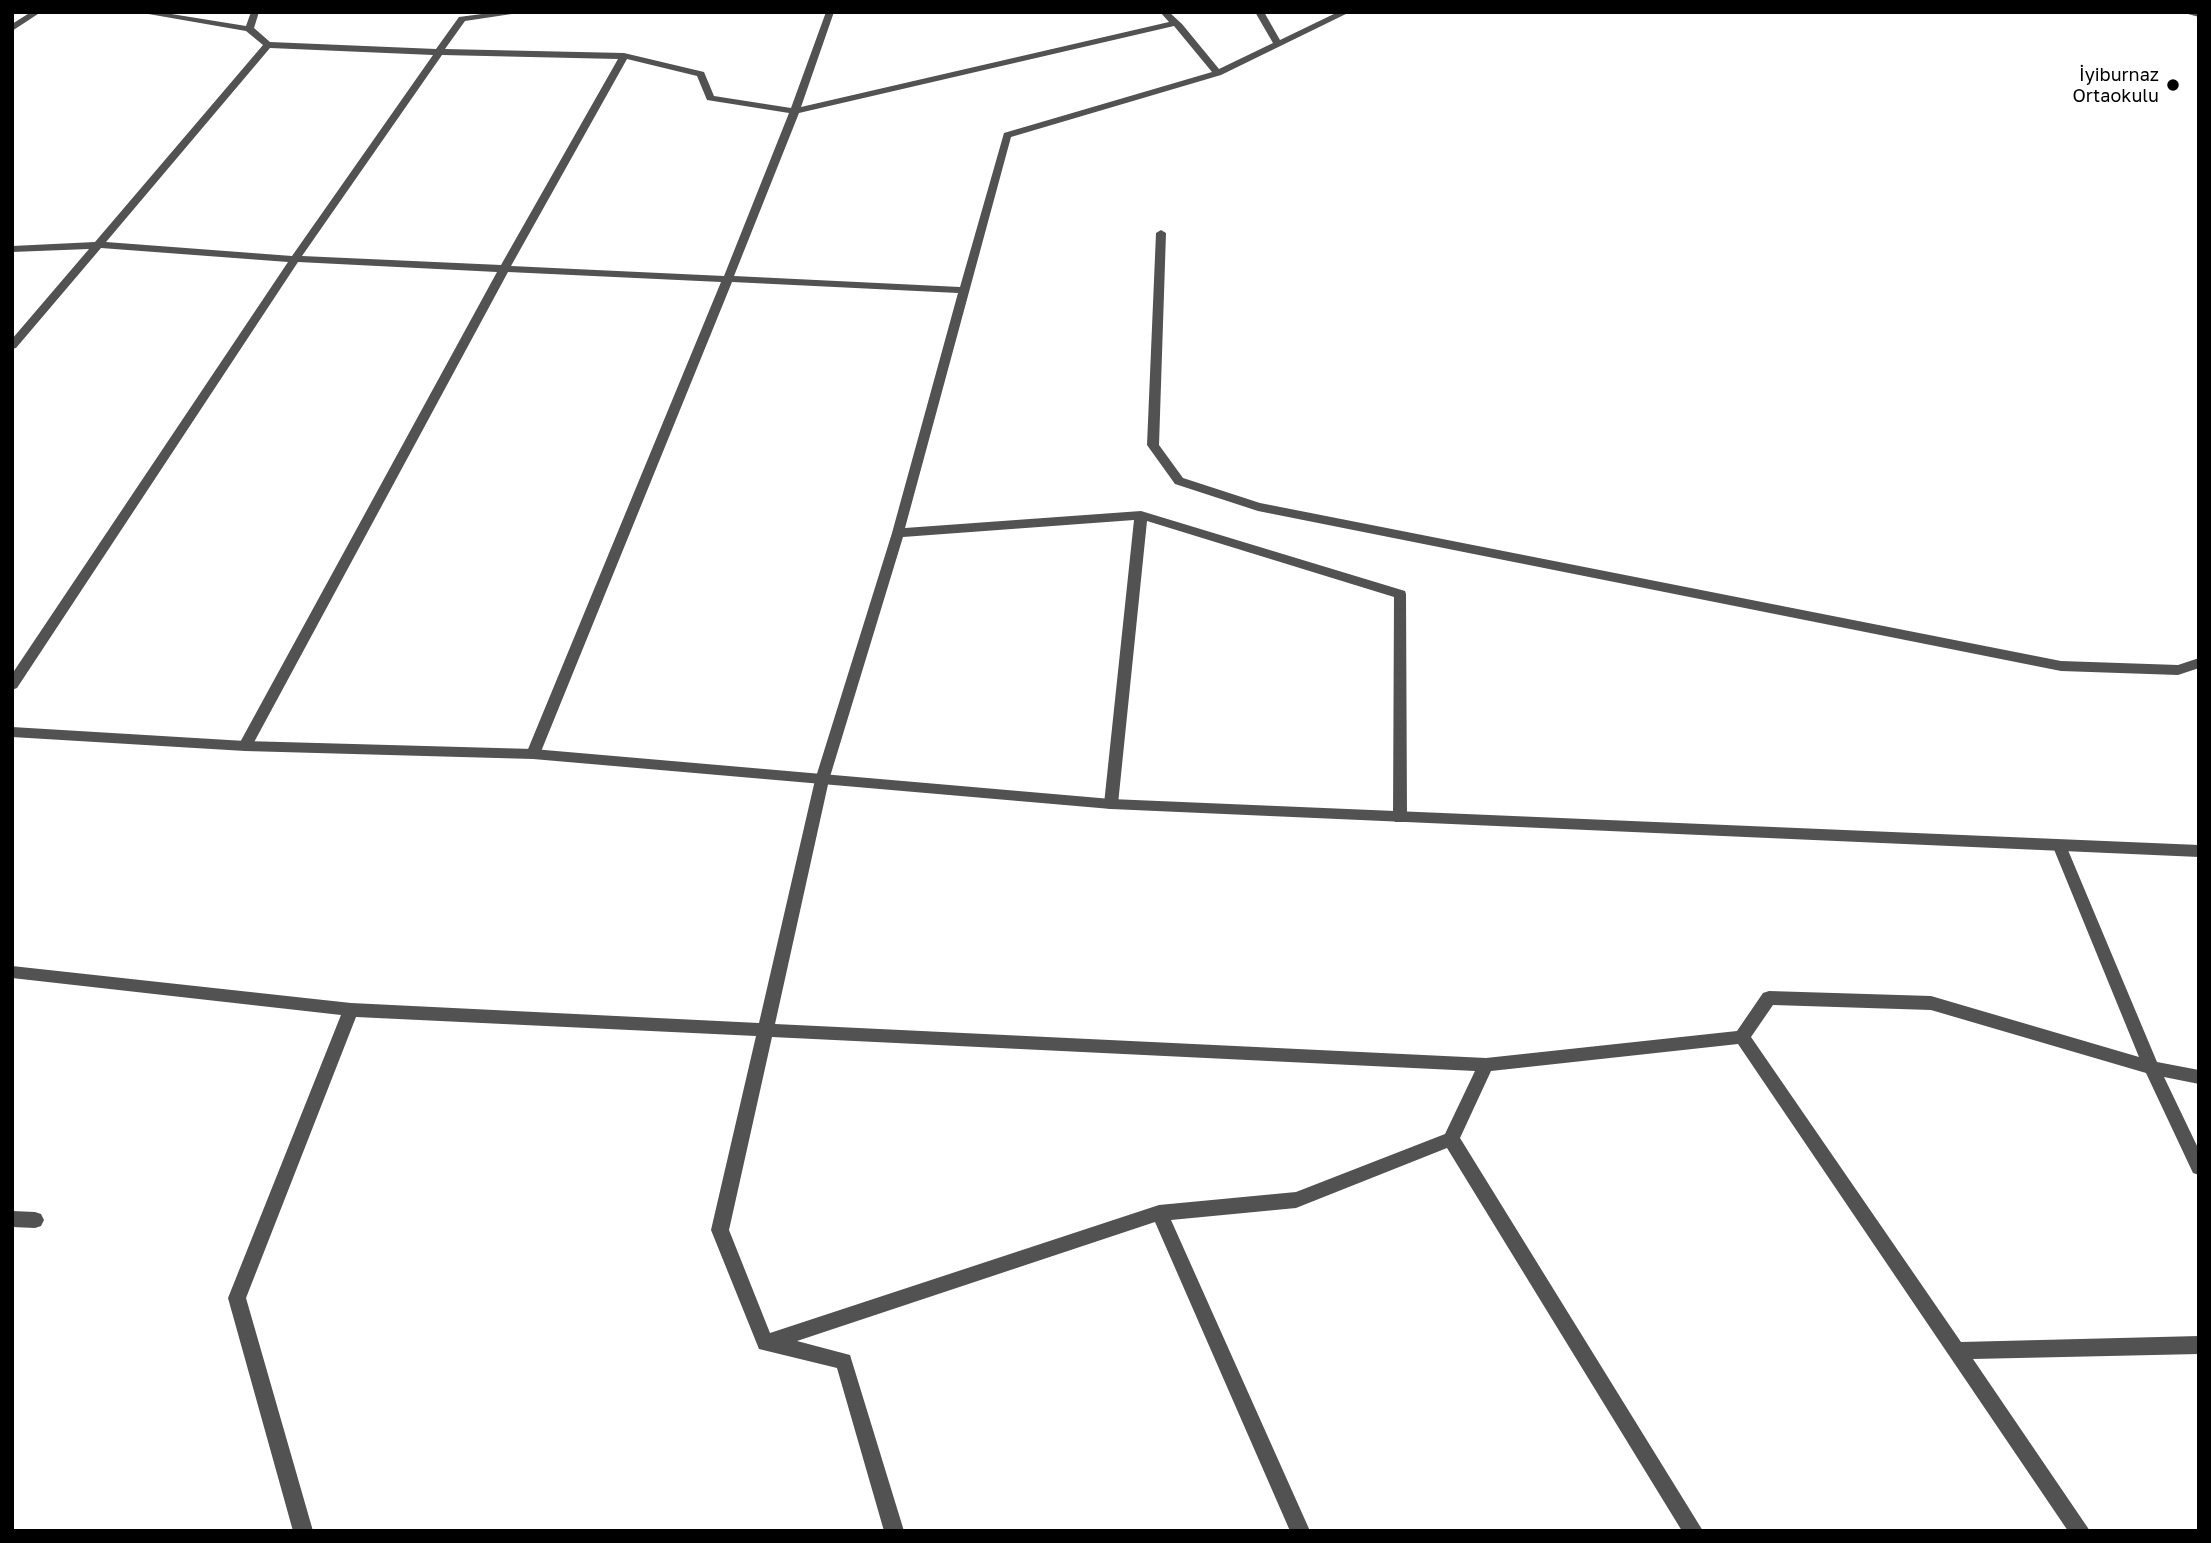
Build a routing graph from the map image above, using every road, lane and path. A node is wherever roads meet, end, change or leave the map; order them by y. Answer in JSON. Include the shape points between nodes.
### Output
{"nodes":[{"id":1,"x":37,"y":12,"type":"edge"},
{"id":2,"x":141,"y":12,"type":"edge"},
{"id":3,"x":255,"y":12,"type":"edge"},
{"id":4,"x":521,"y":12,"type":"edge"},
{"id":5,"x":830,"y":12,"type":"edge"},
{"id":6,"x":1164,"y":12,"type":"edge"},
{"id":7,"x":1259,"y":12,"type":"edge"},
{"id":8,"x":1346,"y":12,"type":"edge"},
{"id":9,"x":2191,"y":12,"type":"edge"},
{"id":10,"x":2199,"y":14,"type":"edge"},
{"id":11,"x":463,"y":16,"type":"edge"},
{"id":12,"x":1175,"y":23,"type":"junction"},
{"id":13,"x":12,"y":28,"type":"edge"},
{"id":14,"x":249,"y":29,"type":"junction"},
{"id":15,"x":268,"y":45,"type":"junction"},
{"id":16,"x":1279,"y":45,"type":"junction"},
{"id":17,"x":437,"y":52,"type":"junction"},
{"id":18,"x":624,"y":57,"type":"junction"},
{"id":19,"x":1218,"y":73,"type":"junction"},
{"id":20,"x":795,"y":111,"type":"junction"},
{"id":21,"x":1161,"y":233,"type":"dead end"},
{"id":22,"x":99,"y":245,"type":"junction"},
{"id":23,"x":12,"y":249,"type":"edge"},
{"id":24,"x":295,"y":259,"type":"junction"},
{"id":25,"x":505,"y":267,"type":"junction"},
{"id":26,"x":728,"y":279,"type":"junction"},
{"id":27,"x":964,"y":290,"type":"junction"},
{"id":28,"x":12,"y":346,"type":"edge"},
{"id":29,"x":1141,"y":515,"type":"junction"},
{"id":30,"x":898,"y":533,"type":"junction"},
{"id":31,"x":2199,"y":663,"type":"edge"},
{"id":32,"x":12,"y":685,"type":"edge"},
{"id":33,"x":12,"y":732,"type":"edge"},
{"id":34,"x":245,"y":746,"type":"junction"},
{"id":35,"x":533,"y":754,"type":"junction"},
{"id":36,"x":822,"y":780,"type":"junction"},
{"id":37,"x":1111,"y":804,"type":"junction"},
{"id":38,"x":1400,"y":818,"type":"junction"},
{"id":39,"x":2060,"y":847,"type":"junction"},
{"id":40,"x":2199,"y":851,"type":"edge"},
{"id":41,"x":12,"y":972,"type":"edge"},
{"id":42,"x":351,"y":1010,"type":"junction"},
{"id":43,"x":764,"y":1031,"type":"junction"},
{"id":44,"x":1742,"y":1037,"type":"junction"},
{"id":45,"x":1486,"y":1065,"type":"junction"},
{"id":46,"x":2151,"y":1068,"type":"junction"},
{"id":47,"x":2199,"y":1077,"type":"edge"},
{"id":48,"x":1451,"y":1139,"type":"junction"},
{"id":49,"x":2199,"y":1168,"type":"edge"},
{"id":50,"x":1159,"y":1213,"type":"junction"},
{"id":51,"x":12,"y":1219,"type":"edge"},
{"id":52,"x":35,"y":1220,"type":"dead end"},
{"id":53,"x":765,"y":1343,"type":"junction"},
{"id":54,"x":2199,"y":1345,"type":"edge"},
{"id":55,"x":1956,"y":1351,"type":"junction"},
{"id":56,"x":303,"y":1531,"type":"edge"},
{"id":57,"x":894,"y":1531,"type":"edge"},
{"id":58,"x":1300,"y":1531,"type":"edge"},
{"id":59,"x":1693,"y":1531,"type":"edge"},
{"id":60,"x":2080,"y":1531,"type":"edge"}],
"edges":[{"from":1,"to":13,"type":"street"},
{"from":2,"to":14,"type":"street"},
{"from":3,"to":14,"type":"street"},
{"from":4,"to":11,"type":"street"},
{"from":5,"to":20,"type":"street"},
{"from":6,"to":12,"type":"street"},
{"from":7,"to":16,"type":"street"},
{"from":8,"to":16,"type":"street"},
{"from":9,"to":10,"type":"street"},
{"from":11,"to":17,"type":"street"},
{"from":12,"to":19,"type":"street"},
{"from":12,"to":20,"type":"street"},
{"from":14,"to":15,"type":"street"},
{"from":15,"to":17,"type":"street"},
{"from":15,"to":22,"type":"street"},
{"from":16,"to":19,"type":"street"},
{"from":17,"to":18,"type":"street"},
{"from":17,"to":24,"type":"street"},
{"from":18,"to":20,"type":"street","via":[[701,74],[710,98]]},
{"from":18,"to":25,"type":"street"},
{"from":19,"to":27,"type":"street","via":[[1006,135]]},
{"from":20,"to":26,"type":"street"},
{"from":21,"to":31,"type":"street","via":[[1153,445],[1179,481],[1258,507],[2061,666],[2178,670]]},
{"from":22,"to":23,"type":"street"},
{"from":22,"to":24,"type":"street"},
{"from":22,"to":28,"type":"street"},
{"from":24,"to":25,"type":"street"},
{"from":24,"to":32,"type":"street"},
{"from":25,"to":26,"type":"street"},
{"from":25,"to":34,"type":"street"},
{"from":26,"to":27,"type":"street"},
{"from":26,"to":35,"type":"street"},
{"from":27,"to":30,"type":"street"},
{"from":29,"to":30,"type":"street"},
{"from":29,"to":37,"type":"street"},
{"from":29,"to":38,"type":"street","via":[[1400,594]]},
{"from":30,"to":36,"type":"street"},
{"from":33,"to":34,"type":"street"},
{"from":34,"to":35,"type":"street"},
{"from":35,"to":36,"type":"street"},
{"from":36,"to":37,"type":"street"},
{"from":36,"to":43,"type":"street"},
{"from":37,"to":38,"type":"street"},
{"from":38,"to":39,"type":"street"},
{"from":39,"to":40,"type":"street"},
{"from":39,"to":46,"type":"street"},
{"from":41,"to":42,"type":"street"},
{"from":42,"to":43,"type":"street"},
{"from":42,"to":56,"type":"street","via":[[237,1297]]},
{"from":43,"to":45,"type":"street"},
{"from":43,"to":53,"type":"street","via":[[720,1230]]},
{"from":44,"to":45,"type":"street"},
{"from":44,"to":46,"type":"street","via":[[1769,998],[1931,1003]]},
{"from":44,"to":55,"type":"street"},
{"from":45,"to":48,"type":"street"},
{"from":46,"to":47,"type":"street"},
{"from":46,"to":49,"type":"street"},
{"from":48,"to":50,"type":"street","via":[[1296,1199]]},
{"from":48,"to":59,"type":"street"},
{"from":50,"to":53,"type":"street"},
{"from":50,"to":58,"type":"street"},
{"from":51,"to":52,"type":"street"},
{"from":53,"to":57,"type":"street","via":[[844,1361]]},
{"from":54,"to":55,"type":"street"},
{"from":55,"to":60,"type":"street"}]}
